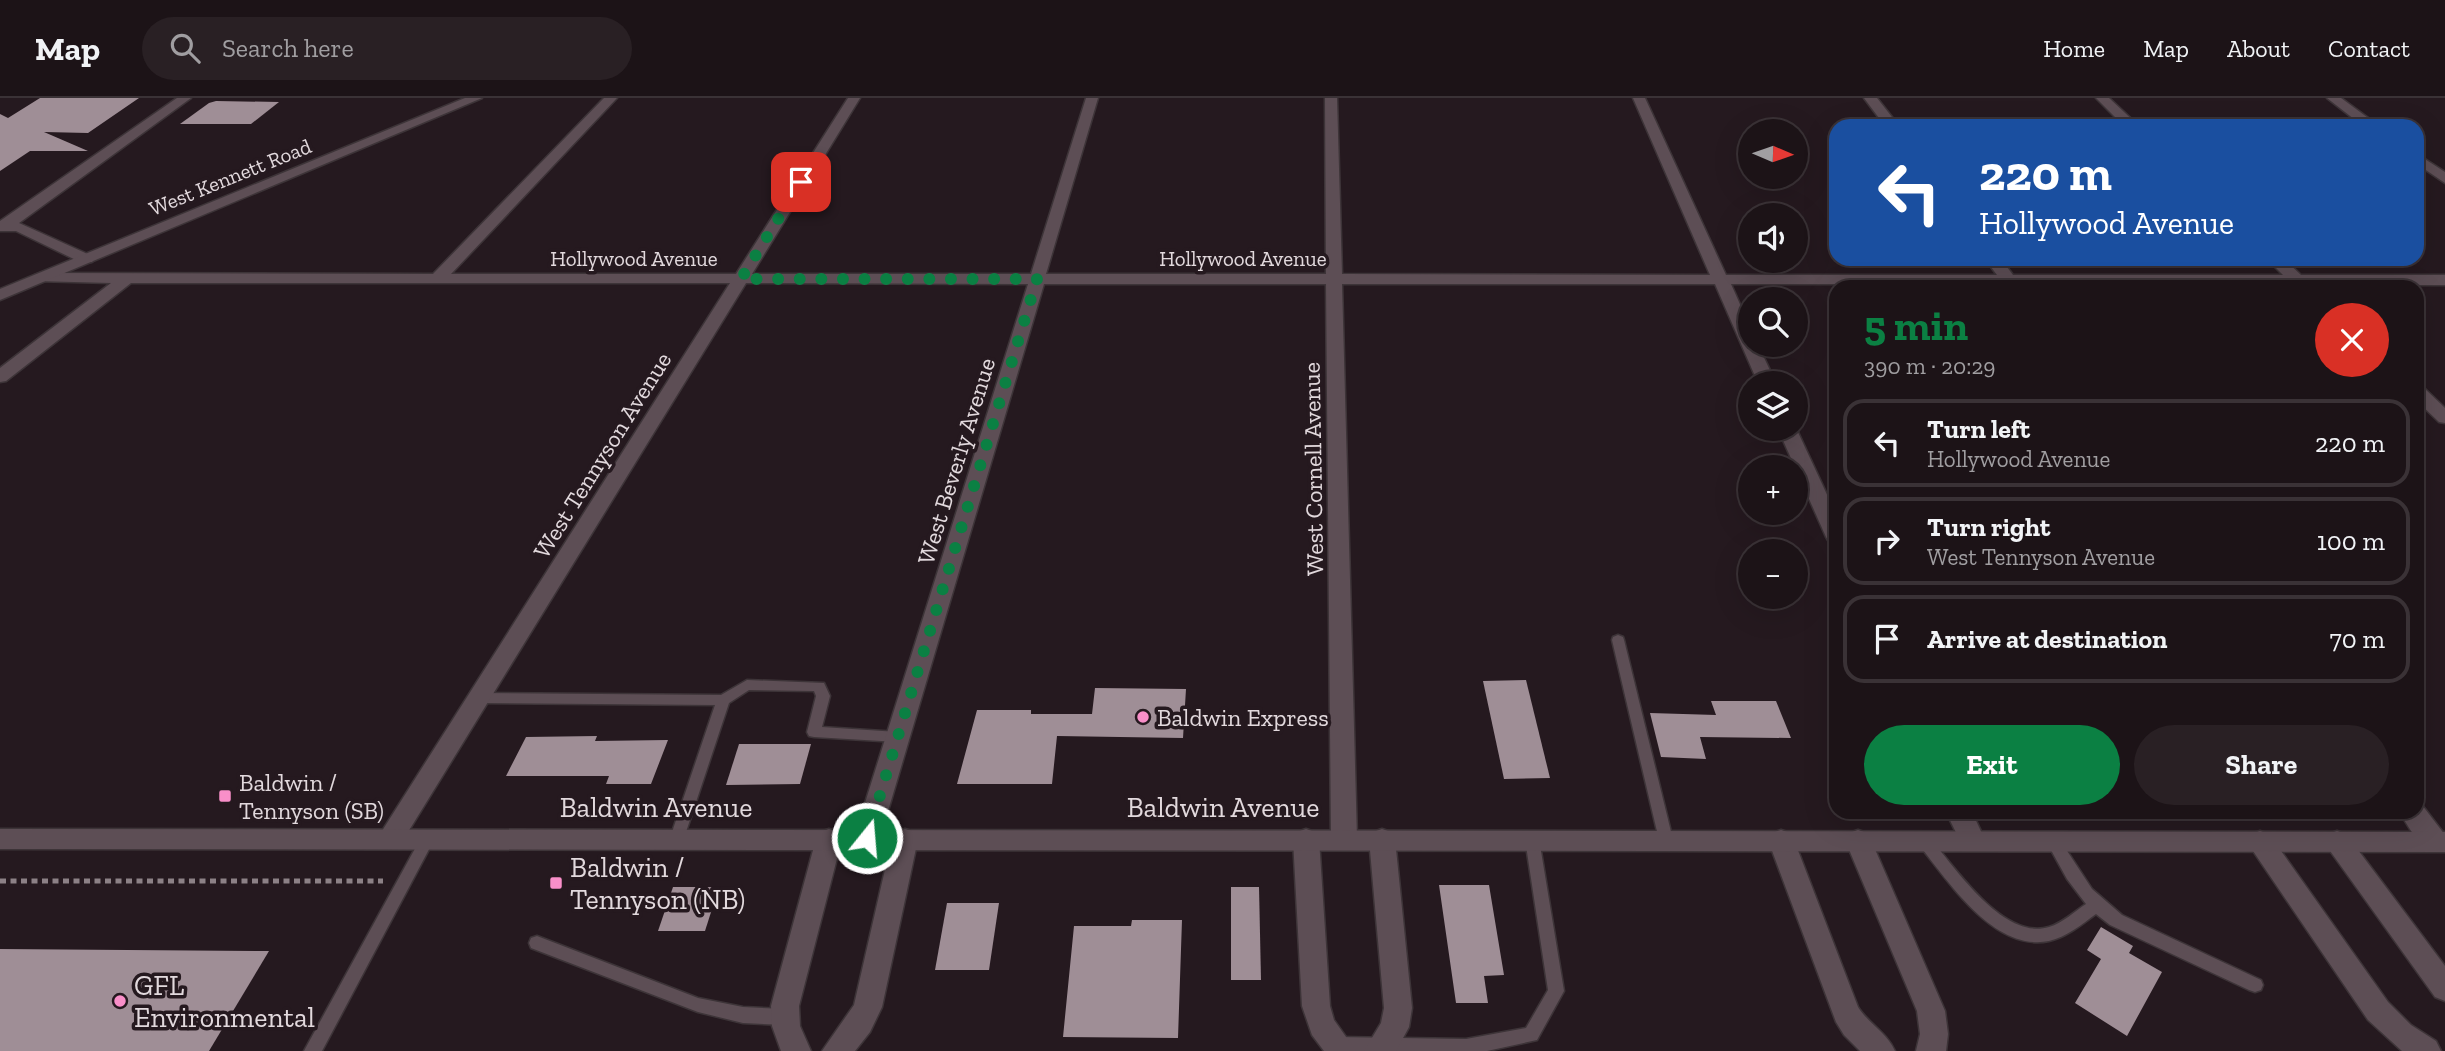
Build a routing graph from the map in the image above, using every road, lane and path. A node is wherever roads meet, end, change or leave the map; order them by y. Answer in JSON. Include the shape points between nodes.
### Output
{"nodes":[{"id":1,"x":185,"y":98,"type":"edge"},
{"id":2,"x":476,"y":98,"type":"edge"},
{"id":3,"x":611,"y":98,"type":"edge"},
{"id":4,"x":854,"y":98,"type":"edge"},
{"id":5,"x":1092,"y":98,"type":"edge"},
{"id":6,"x":1331,"y":98,"type":"edge"},
{"id":7,"x":1639,"y":98,"type":"edge"},
{"id":8,"x":1870,"y":98,"type":"edge"},
{"id":9,"x":2102,"y":98,"type":"edge"},
{"id":10,"x":2333,"y":98,"type":"edge"},
{"id":11,"x":1886,"y":119,"type":"edge"},
{"id":12,"x":2124,"y":119,"type":"edge"},
{"id":13,"x":2362,"y":119,"type":"edge"},
{"id":14,"x":2424,"y":163,"type":"edge"},
{"id":15,"x":2445,"y":179,"type":"edge"},
{"id":16,"x":3,"y":226,"type":"edge"},
{"id":17,"x":86,"y":259,"type":"junction"},
{"id":18,"x":2282,"y":266,"type":"edge"},
{"id":19,"x":41,"y":278,"type":"junction"},
{"id":20,"x":127,"y":278,"type":"junction"},
{"id":21,"x":438,"y":278,"type":"junction"},
{"id":22,"x":741,"y":279,"type":"junction"},
{"id":23,"x":1037,"y":279,"type":"junction"},
{"id":24,"x":1335,"y":279,"type":"junction"},
{"id":25,"x":1720,"y":280,"type":"junction"},
{"id":26,"x":2297,"y":280,"type":"edge"},
{"id":27,"x":2445,"y":280,"type":"edge"},
{"id":28,"x":1829,"y":281,"type":"edge"},
{"id":29,"x":2424,"y":281,"type":"edge"},
{"id":30,"x":0,"y":295,"type":"edge"},
{"id":31,"x":1762,"y":371,"type":"edge"},
{"id":32,"x":0,"y":377,"type":"edge"},
{"id":33,"x":2424,"y":398,"type":"edge"},
{"id":34,"x":2445,"y":418,"type":"edge"},
{"id":35,"x":1792,"y":441,"type":"edge"},
{"id":36,"x":1829,"y":522,"type":"edge"},
{"id":37,"x":1618,"y":640,"type":"dead end"},
{"id":38,"x":479,"y":698,"type":"junction"},
{"id":39,"x":723,"y":699,"type":"junction"},
{"id":40,"x":898,"y":737,"type":"junction"},
{"id":41,"x":1962,"y":819,"type":"edge"},
{"id":42,"x":2419,"y":819,"type":"edge"},
{"id":43,"x":391,"y":838,"type":"junction"},
{"id":44,"x":428,"y":838,"type":"junction"},
{"id":45,"x":677,"y":838,"type":"junction"},
{"id":46,"x":867,"y":838,"type":"junction"},
{"id":47,"x":0,"y":839,"type":"edge"},
{"id":48,"x":829,"y":839,"type":"junction"},
{"id":49,"x":905,"y":839,"type":"junction"},
{"id":50,"x":1306,"y":839,"type":"junction"},
{"id":51,"x":1344,"y":839,"type":"junction"},
{"id":52,"x":1382,"y":839,"type":"junction"},
{"id":53,"x":1532,"y":839,"type":"junction"},
{"id":54,"x":1666,"y":840,"type":"junction"},
{"id":55,"x":1782,"y":840,"type":"junction"},
{"id":56,"x":1858,"y":840,"type":"junction"},
{"id":57,"x":1924,"y":840,"type":"junction"},
{"id":58,"x":1972,"y":840,"type":"junction"},
{"id":59,"x":2053,"y":841,"type":"junction"},
{"id":60,"x":2260,"y":841,"type":"junction"},
{"id":61,"x":2337,"y":841,"type":"junction"},
{"id":62,"x":2440,"y":842,"type":"edge"},
{"id":63,"x":0,"y":881,"type":"edge"},
{"id":64,"x":405,"y":881,"type":"junction"},
{"id":65,"x":2095,"y":906,"type":"junction"},
{"id":66,"x":537,"y":943,"type":"dead end"},
{"id":67,"x":2255,"y":985,"type":"dead end"},
{"id":68,"x":2445,"y":988,"type":"edge"},
{"id":69,"x":784,"y":1017,"type":"junction"},
{"id":70,"x":1339,"y":1048,"type":"edge"},
{"id":71,"x":1381,"y":1048,"type":"edge"},
{"id":72,"x":313,"y":1051,"type":"edge"},
{"id":73,"x":796,"y":1051,"type":"edge"},
{"id":74,"x":836,"y":1051,"type":"edge"},
{"id":75,"x":1880,"y":1051,"type":"edge"},
{"id":76,"x":1931,"y":1051,"type":"edge"},
{"id":77,"x":2426,"y":1051,"type":"edge"}],
"edges":[{"from":1,"to":16,"type":"street"},
{"from":2,"to":17,"type":"street","name":"West Kennett Road"},
{"from":3,"to":21,"type":"street"},
{"from":4,"to":22,"type":"street","name":"West Tennyson Avenue"},
{"from":5,"to":23,"type":"street","name":"West Beverly Avenue"},
{"from":6,"to":24,"type":"street","name":"West Cornell Avenue"},
{"from":7,"to":25,"type":"street"},
{"from":8,"to":11,"type":"street"},
{"from":9,"to":12,"type":"street"},
{"from":10,"to":13,"type":"street"},
{"from":14,"to":15,"type":"street"},
{"from":16,"to":17,"type":"street","via":[[19,227]]},
{"from":17,"to":19,"type":"street","name":"West Kennett Road"},
{"from":18,"to":26,"type":"street"},
{"from":19,"to":20,"type":"street","name":"Hollywood Avenue"},
{"from":19,"to":30,"type":"street","name":"West Kennett Road"},
{"from":20,"to":21,"type":"street","name":"Hollywood Avenue"},
{"from":20,"to":32,"type":"street"},
{"from":21,"to":22,"type":"street","name":"Hollywood Avenue"},
{"from":22,"to":23,"type":"street","name":"Hollywood Avenue"},
{"from":22,"to":38,"type":"street","name":"West Tennyson Avenue"},
{"from":23,"to":24,"type":"street","name":"Hollywood Avenue"},
{"from":23,"to":40,"type":"street","name":"West Beverly Avenue"},
{"from":24,"to":25,"type":"street","name":"Hollywood Avenue"},
{"from":24,"to":51,"type":"street","name":"West Cornell Avenue"},
{"from":25,"to":28,"type":"street","name":"Hollywood Avenue"},
{"from":25,"to":31,"type":"street"},
{"from":27,"to":29,"type":"street","name":"Hollywood Avenue"},
{"from":33,"to":34,"type":"street"},
{"from":35,"to":36,"type":"street"},
{"from":37,"to":54,"type":"lane"},
{"from":38,"to":39,"type":"lane"},
{"from":38,"to":43,"type":"street","name":"West Tennyson Avenue"},
{"from":39,"to":40,"type":"lane","via":[[747,685],[819,687],[823,696],[814,732]]},
{"from":39,"to":45,"type":"lane"},
{"from":40,"to":46,"type":"street","name":"West Beverly Avenue"},
{"from":41,"to":58,"type":"street"},
{"from":42,"to":62,"type":"street"},
{"from":43,"to":44,"type":"street","name":"Baldwin Avenue"},
{"from":43,"to":47,"type":"street","name":"Baldwin Avenue"},
{"from":44,"to":45,"type":"street","name":"Baldwin Avenue"},
{"from":44,"to":64,"type":"lane"},
{"from":45,"to":48,"type":"street","name":"Baldwin Avenue"},
{"from":46,"to":48,"type":"street","name":"Baldwin Avenue"},
{"from":46,"to":49,"type":"street","name":"Baldwin Avenue"},
{"from":48,"to":69,"type":"street"},
{"from":49,"to":50,"type":"street","name":"Baldwin Avenue"},
{"from":49,"to":74,"type":"street","via":[[868,1007]]},
{"from":50,"to":51,"type":"street","name":"Baldwin Avenue"},
{"from":50,"to":70,"type":"street","via":[[1316,1006],[1322,1026]]},
{"from":51,"to":52,"type":"street","name":"Baldwin Avenue"},
{"from":52,"to":53,"type":"street","name":"Baldwin Avenue"},
{"from":52,"to":71,"type":"street","via":[[1398,1008],[1395,1027]]},
{"from":53,"to":54,"type":"street","name":"Baldwin Avenue"},
{"from":53,"to":71,"type":"lane","via":[[1556,991],[1531,1035],[1466,1046]]},
{"from":54,"to":55,"type":"street","name":"Baldwin Avenue"},
{"from":55,"to":56,"type":"street","name":"Baldwin Avenue"},
{"from":55,"to":75,"type":"street","via":[[1846,1013]]},
{"from":56,"to":57,"type":"street","name":"Baldwin Avenue"},
{"from":56,"to":76,"type":"street","via":[[1931,1011]]},
{"from":57,"to":58,"type":"street","name":"Baldwin Avenue"},
{"from":57,"to":65,"type":"lane","via":[[1998,924],[2016,935],[2052,934]]},
{"from":58,"to":59,"type":"street","name":"Baldwin Avenue"},
{"from":59,"to":60,"type":"street","name":"Baldwin Avenue"},
{"from":59,"to":65,"type":"lane"},
{"from":60,"to":61,"type":"street","name":"Baldwin Avenue"},
{"from":60,"to":77,"type":"street","via":[[2378,1011]]},
{"from":61,"to":62,"type":"street","name":"Baldwin Avenue"},
{"from":61,"to":68,"type":"street"},
{"from":63,"to":64,"type":"path"},
{"from":64,"to":72,"type":"lane"},
{"from":65,"to":67,"type":"lane"},
{"from":66,"to":69,"type":"lane","via":[[698,1005],[743,1015]]},
{"from":69,"to":73,"type":"street"},
{"from":70,"to":71,"type":"lane"}]}
